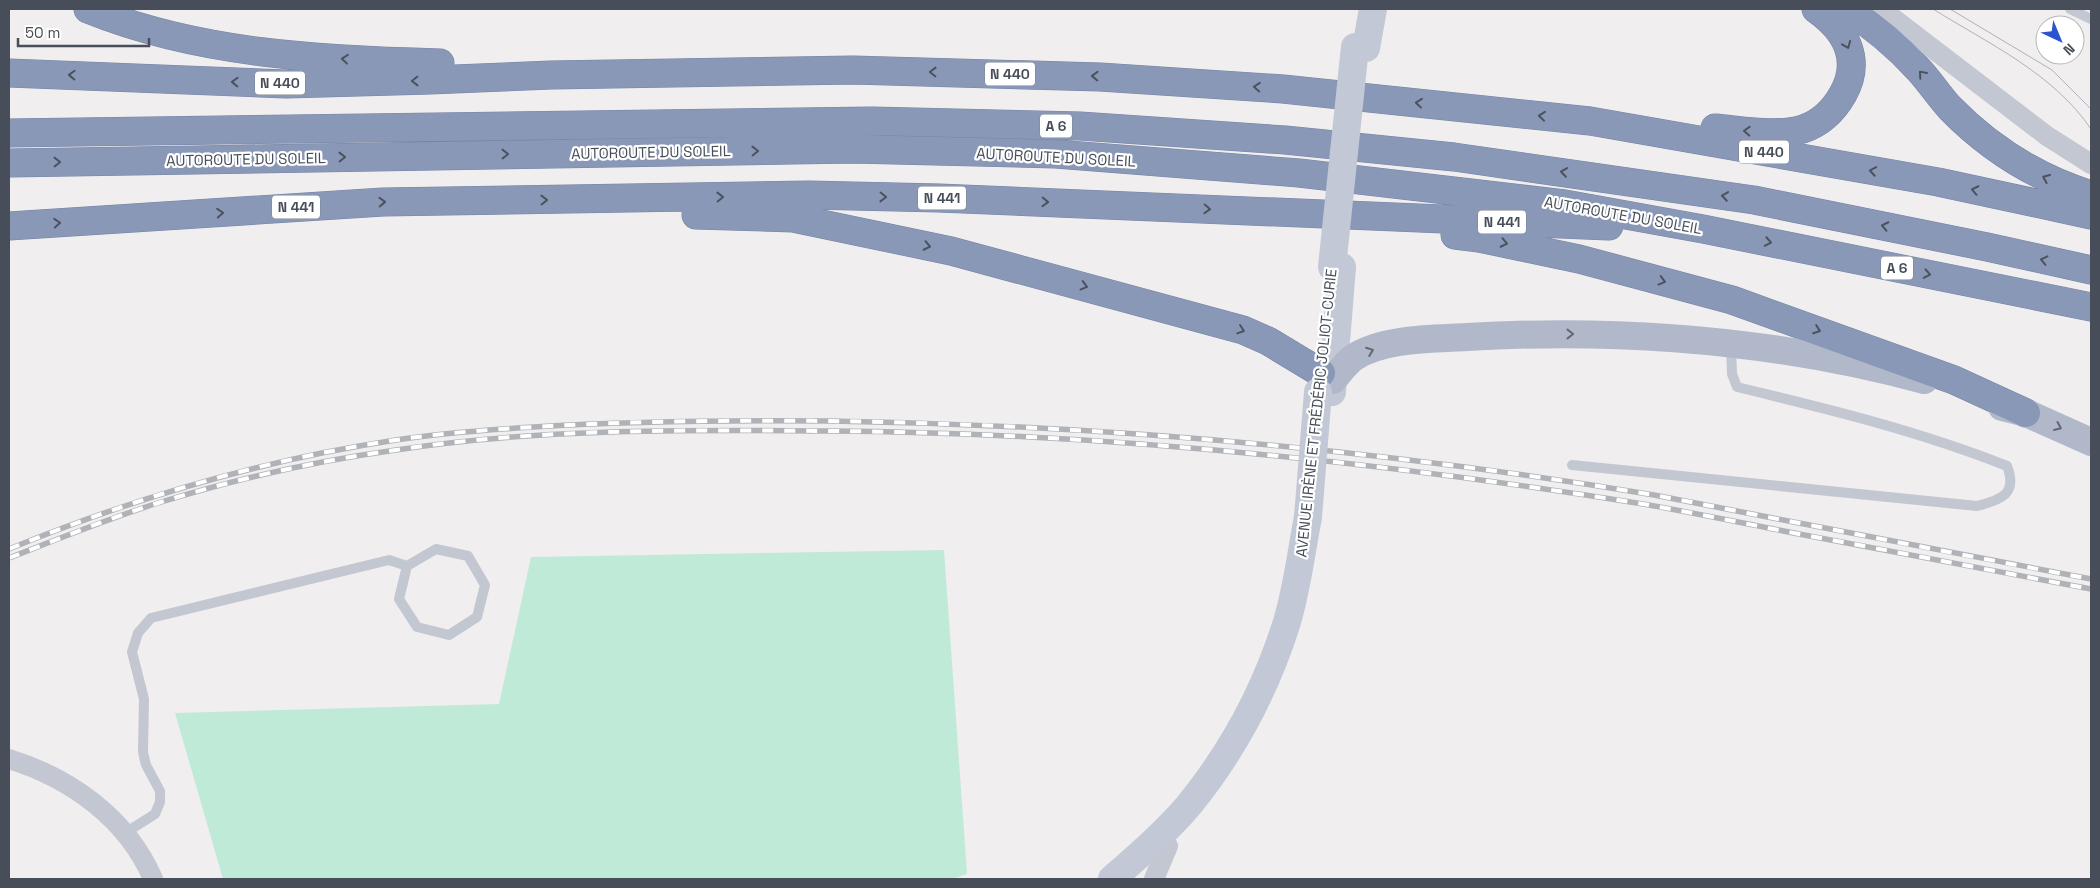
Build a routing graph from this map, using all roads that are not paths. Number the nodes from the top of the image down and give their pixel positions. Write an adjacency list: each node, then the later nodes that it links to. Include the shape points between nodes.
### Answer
1 (88, 9): 11 (highway, one-way to 1, via 480,64 365,61 240,49 184,39)
2 (1360, 9): 9 (main road, AVENUE IRÈNE ET FRÉDÉRIC JOLIOT-CURIE)
3 (1373, 9): 9 (main road, AVENUE IRÈNE ET FRÉDÉRIC JOLIOT-CURIE)
4 (1816, 9): 12 (highway, one-way to 12, via 1829,18 1842,34 1850,52 1852,72 1839,103 1816,123 1784,132 1643,120)
5 (1846, 9): 16 (highway, one-way to 5, via 2037,174 1986,140 1950,108 1918,69 1872,27)
6 (1881, 9): 15 (street, via 2047,136)
7 (2070, 9): 8 (lane)
8 (2091, 19)
9 (1360, 48): 25 (main road, AVENUE IRÈNE ET FRÉDÉRIC JOLIOT-CURIE, bridge)
10 (9, 73): 11 (highway, N 440, one-way to 10, via 286,84)
11 (551, 75): 12 (highway, N 440, one-way to 11, via 1283,89 1100,76 853,70)
12 (1590, 121): 19 (highway, N 440, one-way to 12, via 1938,182)
13 (9, 133): 22 (highway, AUTOROUTE DU SOLEIL / A 6, one-way to 13, via 1754,200 1454,157 1217,135 1080,126 872,121)
14 (9, 163): 21 (highway, AUTOROUTE DU SOLEIL / A 6, one-way to 21, via 853,149 1056,154 1299,172 1565,204)
15 (2091, 164)
16 (2091, 195)
17 (584, 200): 18 (highway, N 441, one-way to 18, via 809,195); 20 (highway, N 441, one-way to 17, via 383,202); 25 (highway, one-way to 25, via 609,212 793,218 951,251 1243,330 1268,341)
18 (1300, 213): 21 (highway, N 441); 26 (highway, one-way to 26, via 1479,238 1579,259 1723,298 1954,380)
19 (2091, 215)
20 (9, 226)
21 (1703, 229): 23 (highway, AUTOROUTE DU SOLEIL / A 6, one-way to 23)
22 (2091, 270)
23 (2091, 307)
24 (1731, 343): 25 (main road, one-way to 24, via 1353,358 1370,350 1426,340 1521,334 1605,334); 26 (main road, via 1889,371); 28 (lane, via 1732,374 1737,387 1862,418 1974,453 2007,466 2012,478 2007,493 1998,501 1977,506)
25 (1326, 385): 29 (main road, AVENUE IRÈNE ET FRÉDÉRIC JOLIOT-CURIE, bridge)
26 (2026, 413): 27 (main road, one-way to 27)
27 (2091, 442)
28 (1572, 465)
29 (1313, 517): 33 (main road, AVENUE IRÈNE ET FRÉDÉRIC JOLIOT-CURIE, via 1307,591 1288,672 1228,780); 35 (main road, AVENUE IRÈNE ET FRÉDÉRIC JOLIOT-CURIE, via 1286,625 1252,710 1188,806)
30 (407, 566): 30 (lane, via 436,549 468,556 486,585 477,617 449,635 416,627 399,599); 32 (lane, via 389,560 151,618 138,633 132,652 144,699 142,752 160,791 160,802 155,814)
31 (9, 759): 32 (street, via 34,767 74,788)
32 (125, 833): 34 (street)
33 (1168, 846): 36 (main road, AVENUE IRÈNE ET FRÉDÉRIC JOLIOT-CURIE); 37 (street)
34 (153, 879)
35 (1112, 879)
36 (1132, 879)
37 (1154, 879)

